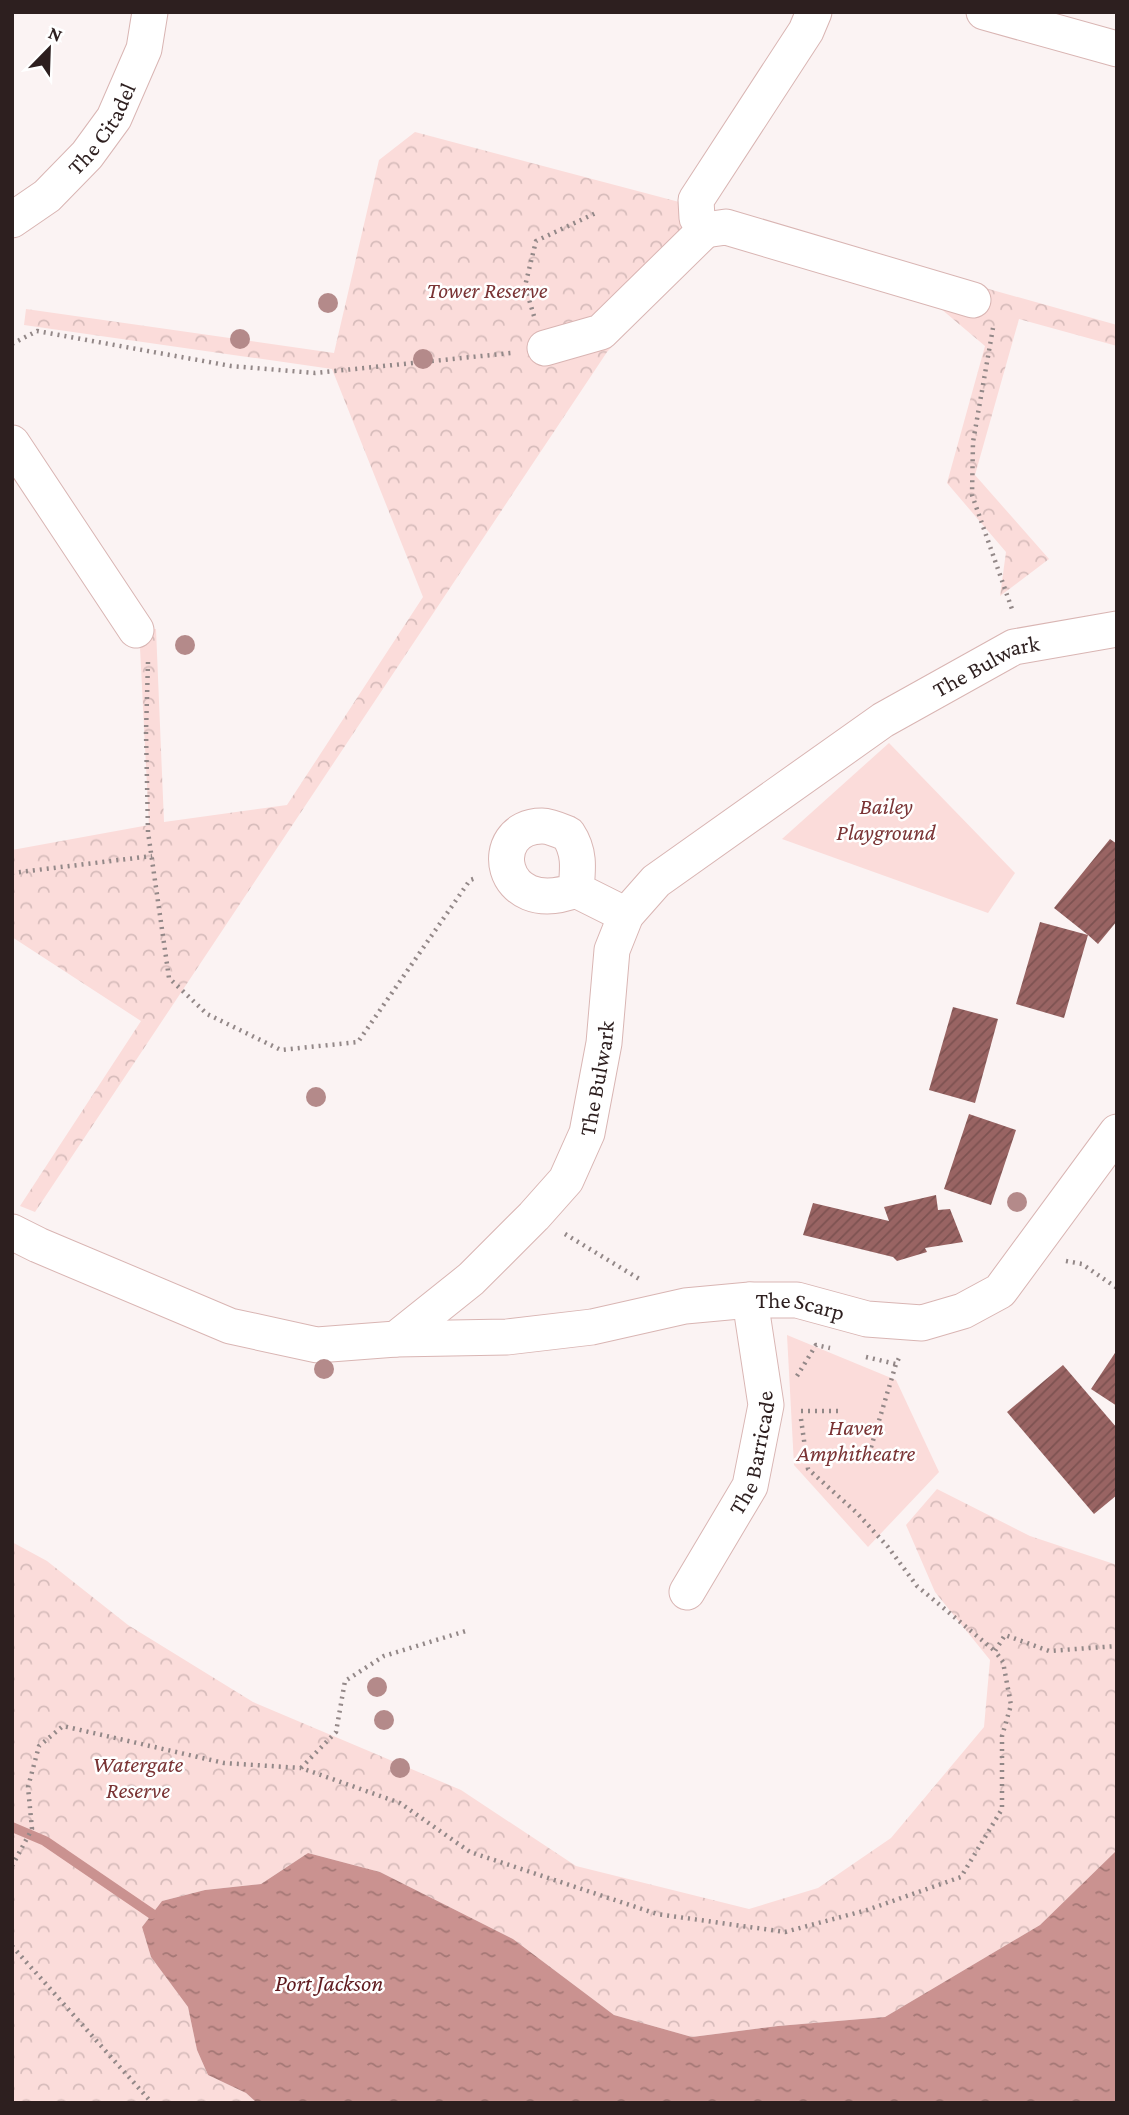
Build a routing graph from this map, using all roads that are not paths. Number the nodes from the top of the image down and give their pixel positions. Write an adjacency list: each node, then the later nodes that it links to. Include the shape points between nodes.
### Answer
1 (150, 12): 5 (street, The Citadel, via 145,49 114,118 87,155 47,196)
2 (814, 12): 6 (street, via 696,200 697,218)
3 (985, 12): 4 (street)
4 (1117, 49)
5 (12, 220)
6 (705, 230): 7 (street, via 726,228); 8 (street, via 601,332)
7 (973, 300)
8 (545, 348)
9 (12, 443): 11 (street)
10 (1117, 629): 13 (street, The Bulwark, via 1014,647 883,720 656,881)
11 (136, 630)
12 (576, 890): 12 (street, via 557,897 534,894 519,886 506,864 509,844 524,830 543,826 568,834 579,862); 13 (street)
13 (626, 915): 17 (street, The Bulwark, via 611,950 604,1043 587,1133 566,1180 471,1279)
14 (1117, 1132): 16 (street, The Scarp, via 1000,1292 963,1311 920,1323 867,1319 797,1300)
15 (12, 1232): 17 (street, via 230,1326 317,1345)
16 (750, 1300): 17 (street, The Scarp, via 685,1306 592,1328 507,1337); 18 (street, The Barricade, via 766,1405 750,1486)
17 (396, 1339)
18 (687, 1592)

